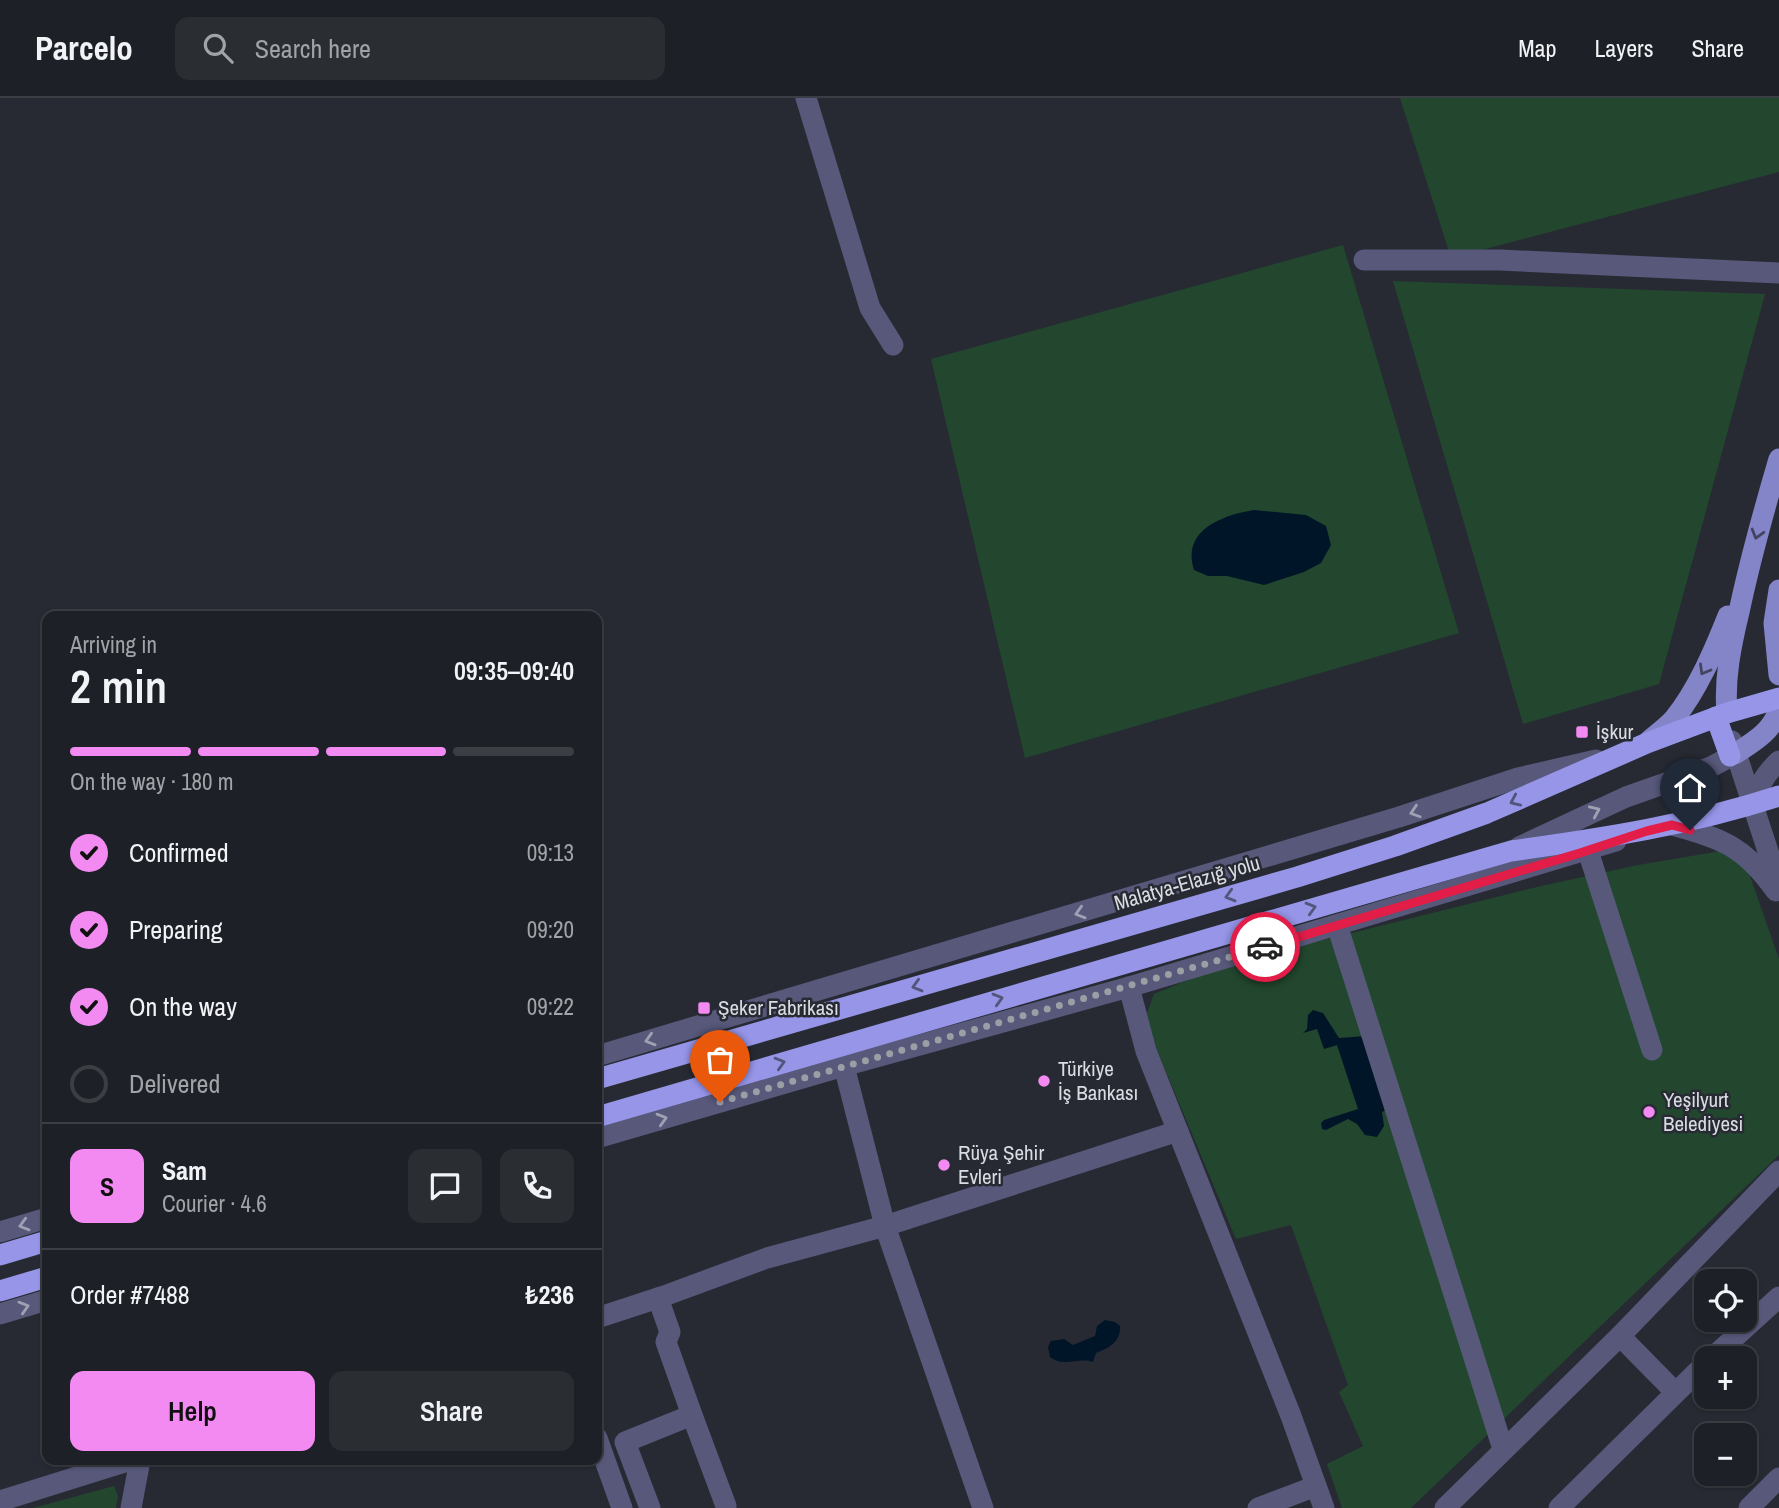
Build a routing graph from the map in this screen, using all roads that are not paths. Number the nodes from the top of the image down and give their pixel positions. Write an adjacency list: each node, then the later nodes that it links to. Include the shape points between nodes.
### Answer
1 (806, 98): 4 (street, via 870,308)
2 (1364, 260): 3 (street, via 1500,260)
3 (1779, 273)
4 (893, 345)
5 (1779, 460): 6 (main road, one-way to 6)
6 (1749, 562): 11 (main road); 12 (main road, one-way to 12, via 1709,660 1673,720)
7 (1779, 590): 8 (main road, via 1774,622)
8 (1779, 675)
9 (1779, 698): 11 (highway, Malatya-Elazığ yolu)
10 (1779, 710): 14 (main road, via 1766,733)
11 (1721, 715): 12 (highway, Malatya-Elazığ yolu); 14 (street)
12 (1647, 743): 13 (highway, Malatya-Elazığ yolu)
13 (1622, 754): 27 (street, one-way to 27, via 1518,778); 29 (highway, Malatya-Elazığ yolu, one-way to 29, via 1487,813 1395,846)
14 (1733, 755): 17 (street); 20 (street, one-way to 14, via 1626,797)
15 (1779, 761): 17 (street, via 1759,785)
16 (1779, 796): 17 (highway)
17 (1752, 805): 18 (highway); 22 (street)
18 (1672, 825): 19 (highway); 23 (street, via 1732,845)
19 (1647, 831): 20 (highway); 21 (street)
20 (1511, 851): 30 (highway, one-way to 20)
21 (1588, 851): 24 (street); 26 (street)
22 (1779, 885)
23 (1779, 895)
24 (1337, 925): 25 (street); 51 (street)
25 (1129, 987): 28 (street); 31 (street, via 1146,1051)
26 (1653, 1050)
27 (602, 1055)
28 (844, 1066): 32 (street, one-way to 28); 35 (street)
29 (602, 1078)
30 (602, 1115)
31 (1178, 1131): 35 (street); 56 (street)
32 (602, 1137)
33 (1779, 1171): 46 (street)
34 (42, 1219): 36 (street, one-way to 36)
35 (885, 1226): 42 (street, via 767,1258); 62 (street)
36 (0, 1232)
37 (42, 1242): 38 (highway)
38 (0, 1255)
39 (42, 1278): 40 (highway)
40 (0, 1291)
41 (1779, 1297): 47 (street)
42 (658, 1298): 45 (street); 50 (street, via 670,1332 666,1342)
43 (42, 1301): 44 (street, one-way to 43)
44 (0, 1314)
45 (602, 1316)
46 (1620, 1336): 49 (street); 51 (street)
47 (1725, 1346)
48 (1694, 1374): 49 (street)
49 (1675, 1392): 66 (street)
50 (692, 1415): 58 (street); 61 (street, via 625,1442)
51 (1503, 1449): 65 (street)
52 (602, 1452): 60 (street)
53 (115, 1465): 57 (street)
54 (139, 1465): 59 (street)
55 (1779, 1478): 67 (street)
56 (1316, 1486): 63 (street); 64 (street)
57 (0, 1502)
58 (726, 1506)
59 (131, 1508)
60 (622, 1508)
61 (650, 1508)
62 (983, 1508)
63 (1258, 1508)
64 (1324, 1508)
65 (1446, 1508)
66 (1559, 1508)
67 (1749, 1508)

